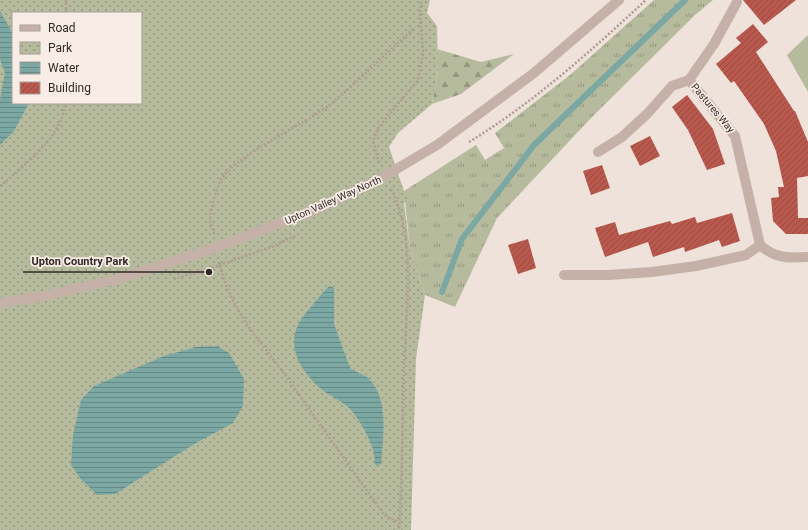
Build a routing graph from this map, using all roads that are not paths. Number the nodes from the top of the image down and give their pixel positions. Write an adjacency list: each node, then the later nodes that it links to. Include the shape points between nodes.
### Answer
1 (619, 0): 8 (street, Upton Valley Way North, bridge, via 534,73 437,145 376,181 322,207 207,251 114,280 44,296)
2 (737, 2): 3 (street, Pastures Way, via 714,44)
3 (689, 80): 4 (street, via 672,86 622,137); 5 (street, Pastures Way, via 735,136)
4 (598, 152)
5 (760, 245): 6 (street, via 770,253 786,258); 7 (street, via 746,255 696,266 645,273)
6 (808, 257)
7 (564, 275)
8 (0, 302)

